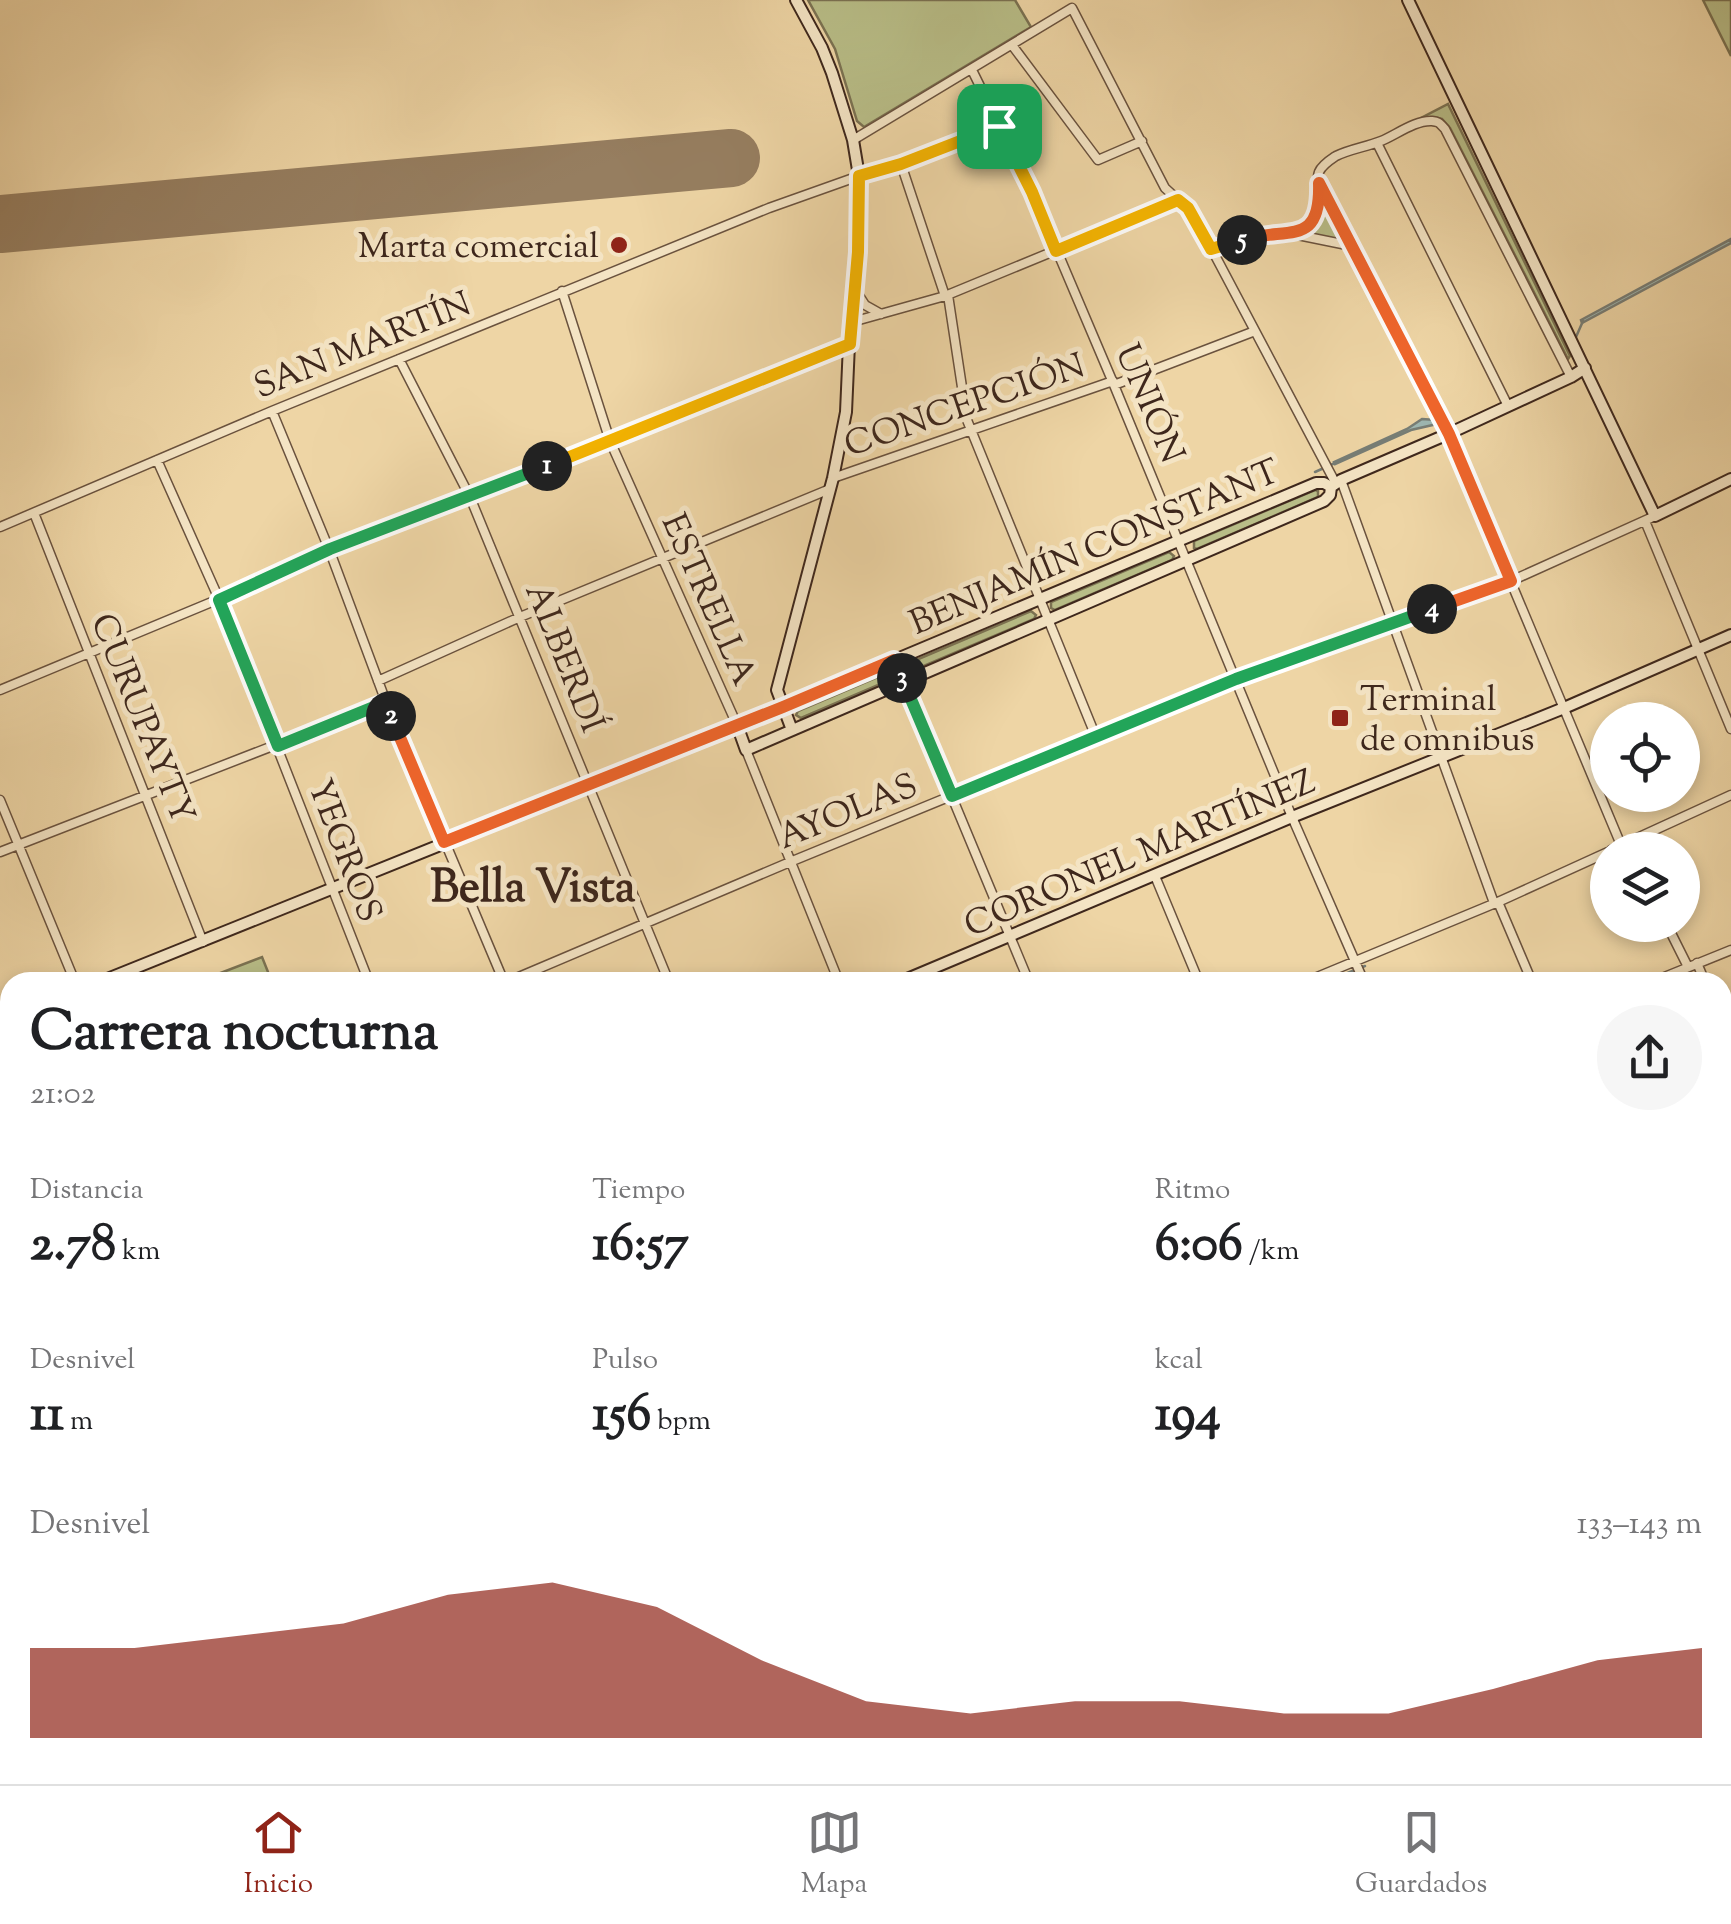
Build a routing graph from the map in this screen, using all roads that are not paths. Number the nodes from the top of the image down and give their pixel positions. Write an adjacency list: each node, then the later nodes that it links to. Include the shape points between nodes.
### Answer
1 (796, 0): 6 (street, via 827,60)
2 (1408, 0): 25 (street)
3 (1012, 45): 4 (street); 7 (street, via 1098,160); 7 (street, via 1072,8)
4 (972, 70): 5 (street, UNIÓN); 6 (street)
5 (999, 126): 9 (street, SAN MARTÍN); 16 (street, UNIÓN)
6 (853, 140): 10 (street)
7 (1142, 141): 12 (street)
8 (1376, 143): 11 (street, via 1330,160); 26 (street, via 1428,121 1445,128); 28 (street)
9 (901, 164): 10 (street, SAN MARTÍN); 19 (street)
10 (859, 176): 17 (street); 18 (street, SAN MARTÍN)
11 (1319, 183): 13 (street, via 1315,219); 14 (street)
12 (1178, 200): 15 (street); 16 (street)
13 (1284, 232): 14 (street); 15 (street)
14 (1352, 246): 31 (street)
15 (1211, 249): 22 (street)
16 (1056, 251): 19 (street); 27 (street, UNIÓN)
17 (855, 289): 20 (street, via 864,305); 21 (street)
18 (562, 291): 24 (street, SAN MARTÍN); 32 (street, ESTRELLA)
19 (946, 296): 20 (street); 30 (street)
20 (881, 314): 21 (street)
21 (852, 322): 23 (street)
22 (1255, 331): 27 (street, CONCEPCIÓN); 36 (street)
23 (850, 344): 32 (street); 35 (street, via 846,412)
24 (399, 359): 29 (street, SAN MARTÍN); 37 (street, ALBERDÍ)
25 (1585, 368): 26 (street, BENJAMÍN CONSTANT); 39 (street)
26 (1571, 377): 28 (street, BENJAMÍN CONSTANT)
27 (1113, 383): 30 (street, CONCEPCIÓN); 41 (street, UNIÓN)
28 (1508, 406): 31 (street, BENJAMÍN CONSTANT)
29 (272, 411): 33 (street, SAN MARTÍN); 42 (street)
30 (972, 432): 35 (street, CONCEPCIÓN); 47 (street)
31 (1449, 434): 36 (street, BENJAMÍN CONSTANT); 45 (street)
32 (610, 441): 37 (street); 43 (street, ESTRELLA)
33 (157, 460): 38 (street, SAN MARTÍN); 46 (street, YEGROS)
34 (1731, 479): 39 (street)
35 (831, 484): 43 (street, CONCEPCIÓN); 60 (street, via 777,690)
36 (1336, 484): 41 (street, BENJAMÍN CONSTANT, via 1316,483); 44 (street, BENJAMÍN CONSTANT, via 1324,501); 50 (street)
37 (470, 497): 42 (street); 48 (street, ALBERDÍ)
38 (34, 513): 40 (street, SAN MARTÍN); 53 (street, CURUPAYTY)
39 (1650, 518): 45 (street, AYOLAS); 52 (street)
40 (0, 527)
41 (1176, 535): 44 (street, UNIÓN); 47 (street, BENJAMÍN CONSTANT)
42 (330, 549): 46 (street); 56 (street)
43 (661, 559): 48 (street, CONCEPCIÓN); 62 (street, ESTRELLA)
44 (1186, 560): 49 (street, BENJAMÍN CONSTANT); 55 (street, UNIÓN)
45 (1511, 581): 50 (street, AYOLAS); 61 (street)
46 (219, 600): 53 (street); 66 (street, YEGROS)
47 (1038, 600): 49 (street); 54 (street, BENJAMÍN CONSTANT)
48 (520, 617): 56 (street, CONCEPCIÓN); 69 (street, ALBERDÍ)
49 (1046, 620): 57 (street, BENJAMÍN CONSTANT); 65 (street)
50 (1392, 623): 55 (street, AYOLAS); 68 (street)
51 (1731, 635): 52 (street, CORONEL MARTÍNEZ)
52 (1697, 650): 61 (street, CORONEL MARTÍNEZ); 63 (street)
53 (89, 654): 58 (street); 72 (street, CURUPAYTY)
54 (894, 660): 57 (street); 60 (street, BENJAMÍN CONSTANT)
55 (1236, 679): 65 (street, AYOLAS); 74 (street, UNIÓN)
56 (378, 680): 59 (street)
57 (904, 682): 64 (street, BENJAMÍN CONSTANT); 71 (street)
58 (0, 690)
59 (386, 702): 66 (street); 77 (street)
60 (783, 707): 62 (street, BENJAMÍN CONSTANT); 64 (street)
61 (1564, 708): 68 (street, CORONEL MARTÍNEZ); 75 (street)
62 (737, 725): 67 (street, ESTRELLA); 69 (street, BENJAMÍN CONSTANT)
63 (1731, 729)
64 (792, 730): 67 (street, BENJAMÍN CONSTANT)
65 (1096, 737): 71 (street, AYOLAS)
66 (278, 746): 72 (street); 83 (street, YEGROS)
67 (746, 750): 81 (street, ESTRELLA)
68 (1441, 758): 74 (street, CORONEL MARTÍNEZ); 84 (street)
69 (588, 784): 77 (street, BENJAMÍN CONSTANT); 85 (street, ALBERDÍ)
70 (1731, 795): 76 (street)
71 (952, 796): 81 (street, AYOLAS); 86 (street)
72 (145, 797): 78 (street); 87 (street, CURUPAYTY)
73 (0, 800): 78 (street)
74 (1292, 817): 82 (street, CORONEL MARTÍNEZ); 91 (street, UNIÓN)
75 (1620, 832)
76 (1655, 832)
77 (444, 842): 83 (street, BENJAMÍN CONSTANT); 95 (street)
78 (18, 844): 79 (street); 92 (street)
79 (0, 852)
80 (1590, 860): 84 (street)
81 (790, 862): 85 (street, AYOLAS); 98 (street, ESTRELLA)
82 (1155, 876): 86 (street, CORONEL MARTÍNEZ); 101 (street)
83 (330, 889): 87 (street, BENJAMÍN CONSTANT); 94 (street, YEGROS)
84 (1498, 906): 91 (street); 104 (street)
85 (645, 924): 96 (street, AYOLAS); 97 (street, ALBERDÍ)
86 (1008, 936): 99 (street, CORONEL MARTÍNEZ); 100 (street)
87 (204, 942): 93 (street, BENJAMÍN CONSTANT)
88 (1678, 942): 90 (street)
89 (1731, 950): 90 (street)
90 (1692, 965): 105 (street); 106 (street)
91 (1357, 967): 102 (street); 103 (street, UNIÓN)
92 (72, 972)
93 (126, 972)
94 (365, 972)
95 (502, 972)
96 (530, 972)
97 (665, 972)
98 (834, 972)
99 (923, 972)
100 (1024, 972)
101 (1195, 972)
102 (1340, 972)
103 (1359, 972)
104 (1528, 972)
105 (1676, 972)
106 (1697, 972)

